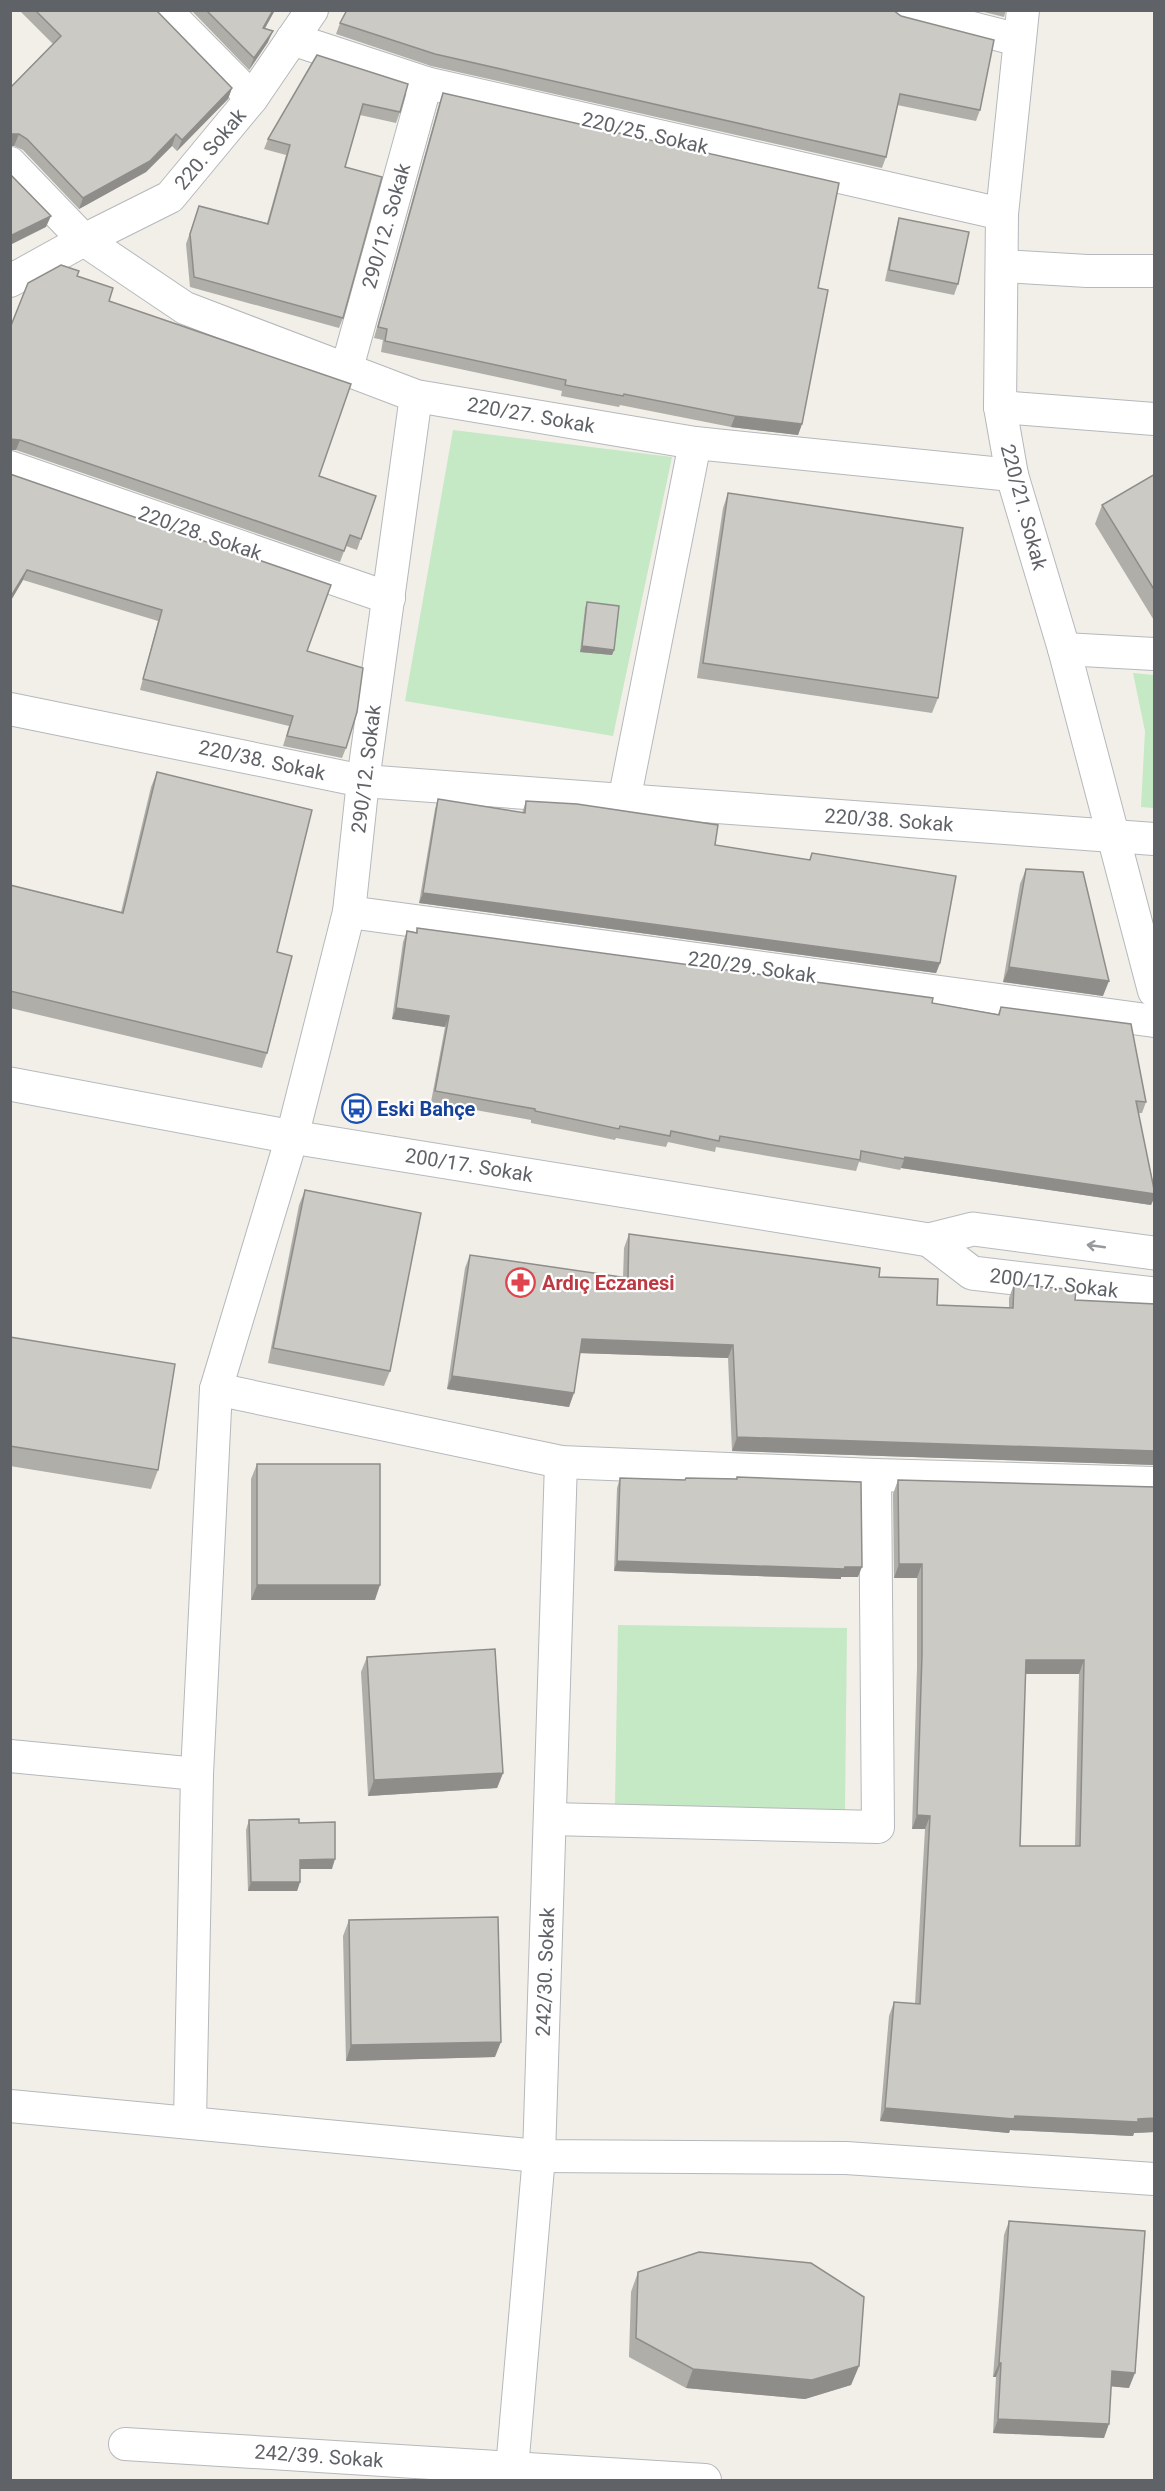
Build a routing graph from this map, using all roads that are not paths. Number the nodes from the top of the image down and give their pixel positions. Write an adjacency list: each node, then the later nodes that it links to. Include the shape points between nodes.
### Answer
1 (165, 10): 7 (street)
2 (312, 10): 5 (street, 220. Sokak)
3 (902, 10): 4 (street)
4 (1021, 26): 9 (street, 220/21. Sokak)
5 (292, 39): 6 (street, 220/25. Sokak); 7 (street, 220. Sokak)
6 (426, 83): 9 (street, 220/25. Sokak); 14 (street, 290/12. Sokak)
7 (252, 98): 10 (street, 220. Sokak, via 170,197)
8 (10, 163): 10 (street, 220/27. Sokak)
9 (1002, 214): 11 (street, 220/21. Sokak)
10 (84, 240): 13 (street, 220. Sokak); 14 (street, 220/27. Sokak, via 185,308)
11 (1002, 266): 12 (street); 16 (street, 220/21. Sokak)
12 (1155, 271)
13 (10, 281)
14 (347, 368): 15 (street, 220/27. Sokak)
15 (416, 396): 18 (street, 220/27. Sokak); 21 (street, 290/12. Sokak)
16 (1000, 407): 17 (street); 20 (street, 220/21. Sokak)
17 (1155, 419)
18 (695, 443): 20 (street, 220/27. Sokak); 26 (street)
19 (10, 467): 21 (street, 220/28. Sokak)
20 (1012, 475): 22 (street, 220/21. Sokak)
21 (389, 598): 25 (street, 290/12. Sokak)
22 (1064, 649): 23 (street); 27 (street, 220/21. Sokak)
23 (1155, 654)
24 (10, 708): 25 (street, 220/38. Sokak)
25 (363, 781): 26 (street, 220/38. Sokak); 29 (street, 290/12. Sokak)
26 (624, 801): 27 (street, 220/38. Sokak)
27 (1112, 837): 28 (street, 220/38. Sokak); 30 (street, 220/21. Sokak)
28 (1155, 838)
29 (349, 912): 31 (street, 220/29. Sokak); 33 (street, 290/12. Sokak)
30 (1155, 991)
31 (1155, 1021)
32 (10, 1084): 33 (street, 200/17. Sokak)
33 (292, 1137): 34 (street, 200/17. Sokak); 37 (street, 290/12. Sokak)
34 (929, 1240): 35 (street, 200/17. Sokak, one-way to 34, via 974,1229); 36 (street, 200/17. Sokak, via 972,1273)
35 (1155, 1253)
36 (1155, 1294)
37 (216, 1389): 38 (street); 42 (street, 290/12. Sokak)
38 (561, 1462): 39 (street); 43 (street, 242/30. Sokak)
39 (875, 1475): 40 (street); 43 (street, via 878,1827)
40 (1155, 1483)
41 (10, 1756): 42 (street)
42 (197, 1774): 45 (street, 290/12. Sokak)
43 (550, 1819): 46 (street, 242/30. Sokak)
44 (10, 2106): 45 (street)
45 (190, 2121): 46 (street)
46 (539, 2156): 47 (street, via 846,2158); 49 (street, 242/30. Sokak)
47 (1155, 2178)
48 (125, 2444): 49 (street, 242/39. Sokak)
49 (512, 2474): 50 (street, 242/39. Sokak)
50 (705, 2481)

